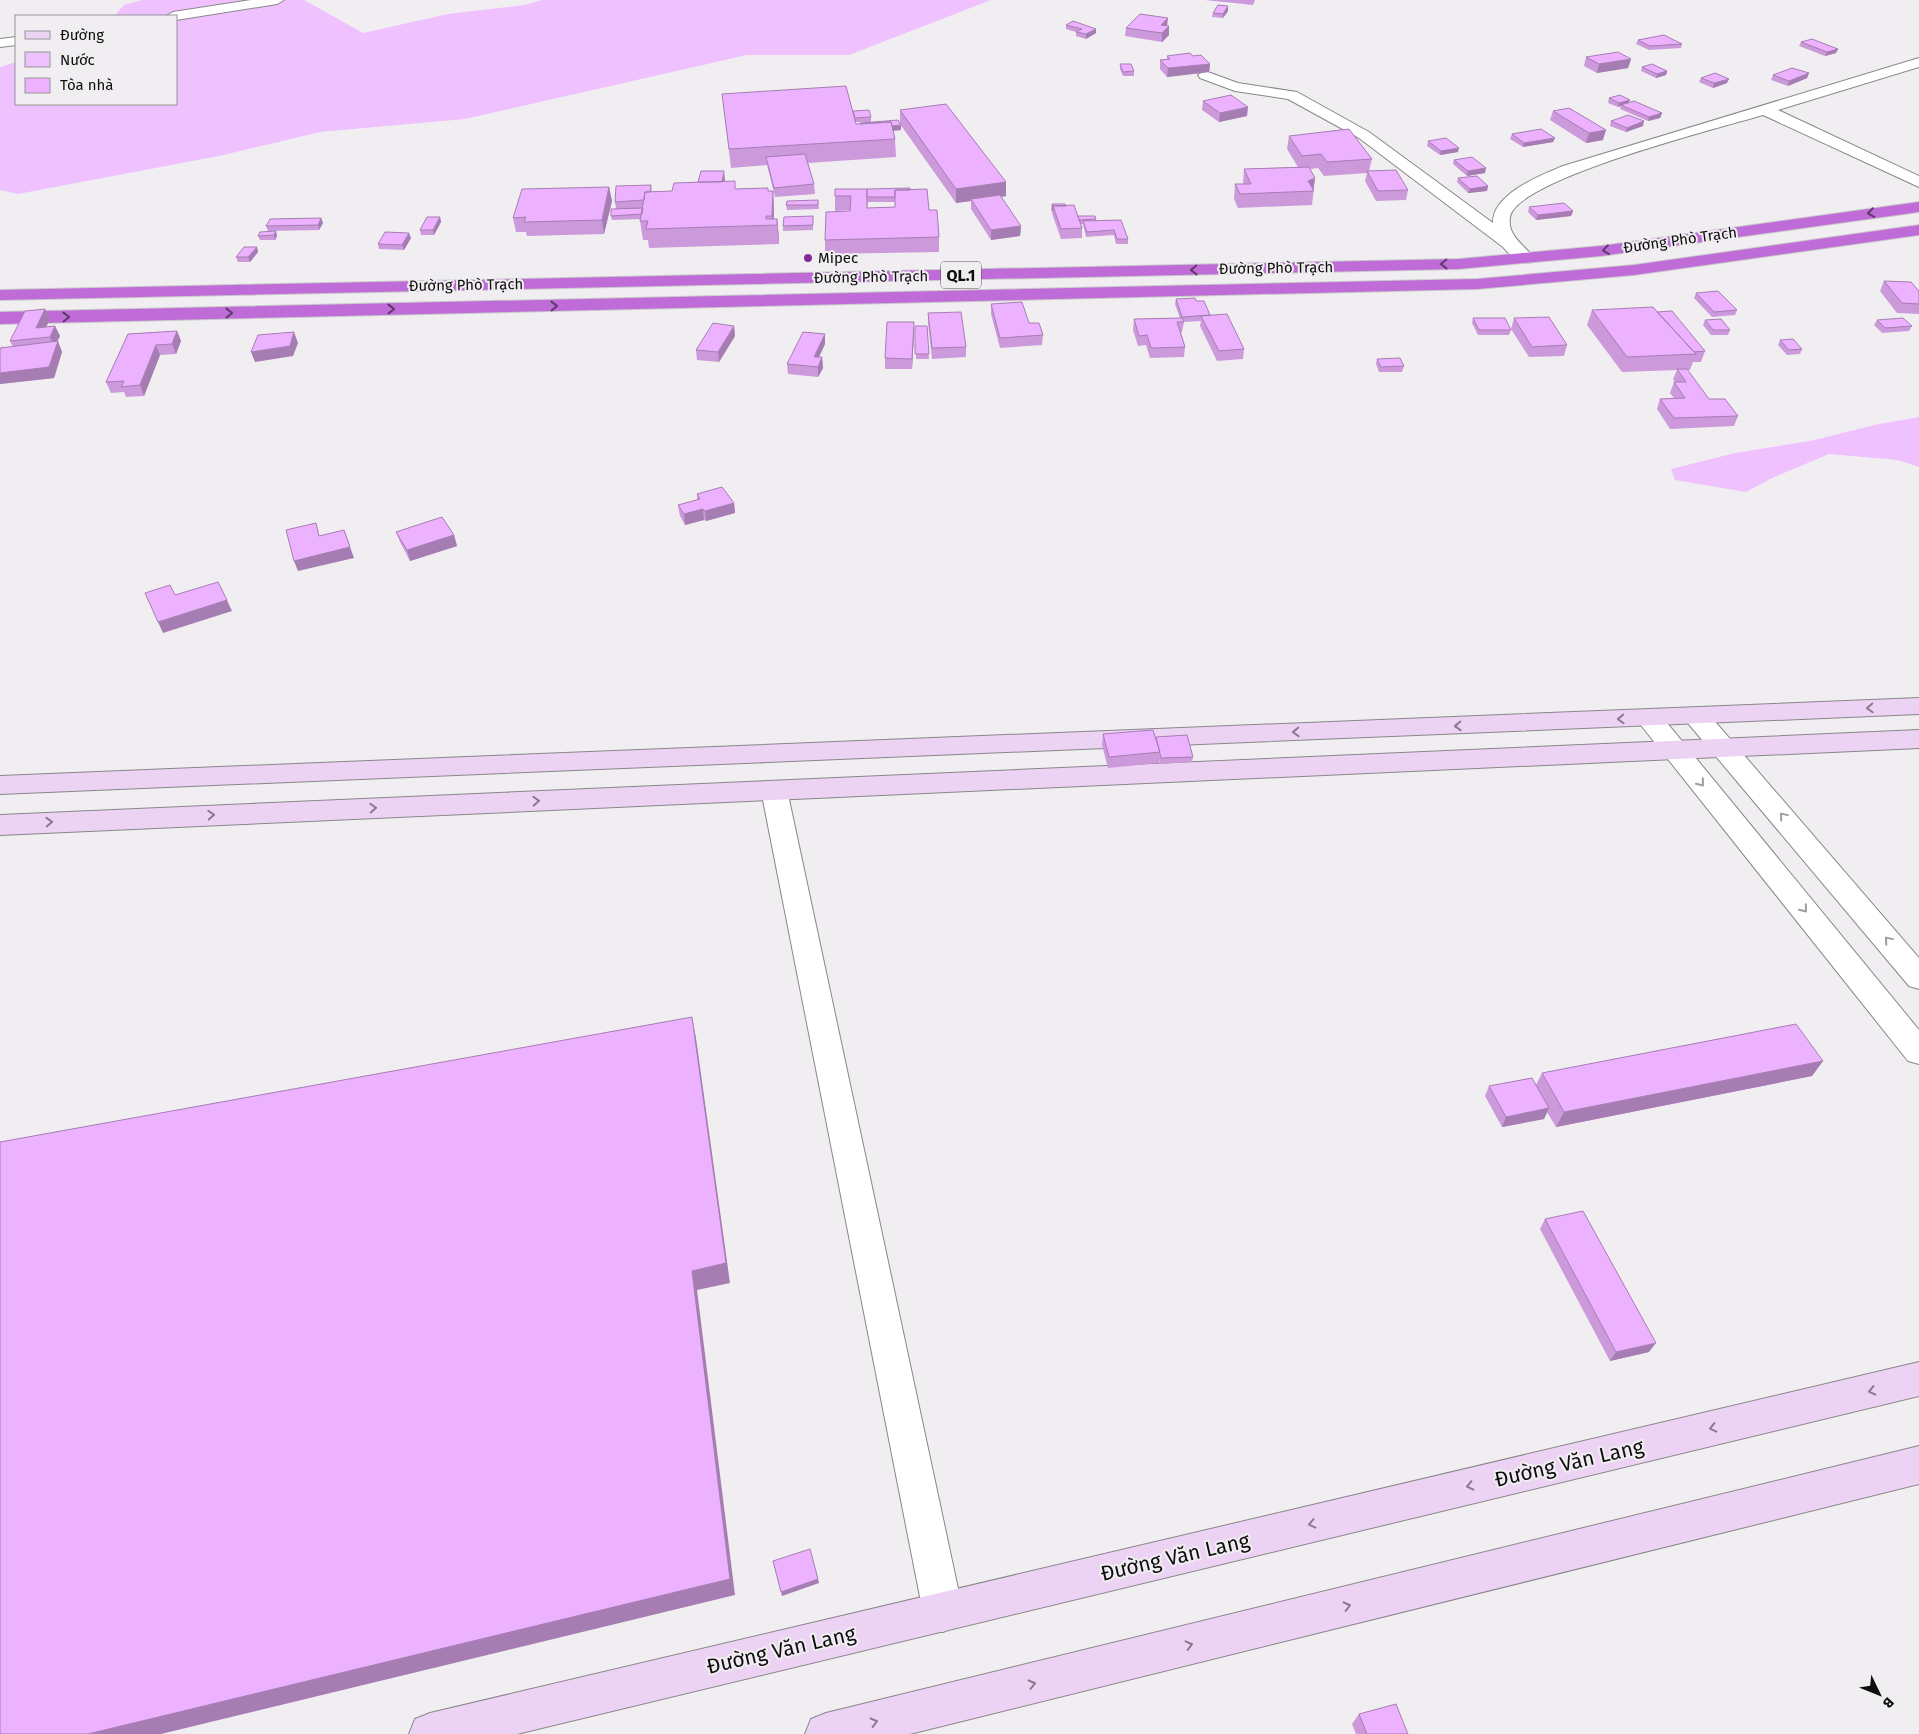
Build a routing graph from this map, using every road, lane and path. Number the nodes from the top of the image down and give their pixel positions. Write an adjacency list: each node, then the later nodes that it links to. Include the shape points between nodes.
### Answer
1 (277, 0): 2 (street)
2 (178, 15)
3 (15, 41): 4 (street)
4 (0, 43)
5 (1919, 62): 7 (street)
6 (1205, 75): 11 (street, via 1235,87 1292,95 1340,120)
7 (1763, 109): 8 (street); 11 (street, via 1551,177 1506,208 1502,223)
8 (1919, 182)
9 (1919, 207): 12 (highway, Đường Phò Trạch / QL.1, one-way to 12, via 1600,251)
10 (1919, 230): 14 (highway, Đường Phò Trạch / QL.1, one-way to 10, via 1477,284 1634,270)
11 (1508, 243): 12 (street)
12 (1525, 258): 13 (highway, Đường Phò Trạch / QL.1, one-way to 13, via 1459,264)
13 (0, 295)
14 (0, 318)
15 (1919, 706): 16 (street, one-way to 16)
16 (1696, 716): 17 (street); 19 (street)
17 (1648, 718): 20 (street); 21 (street, one-way to 21)
18 (1919, 739): 19 (street)
19 (1724, 748): 20 (street); 24 (street, one-way to 19)
20 (1675, 750): 22 (street); 25 (street, one-way to 25)
21 (0, 785)
22 (774, 790): 23 (street, one-way to 22); 28 (street)
23 (0, 825)
24 (1919, 978)
25 (1919, 1052)
26 (1919, 1380): 28 (street, Đường Văn Lang, one-way to 28)
27 (1919, 1465): 30 (street, one-way to 27)
28 (943, 1612): 29 (street, Đường Văn Lang)
29 (430, 1734)
30 (826, 1734)

